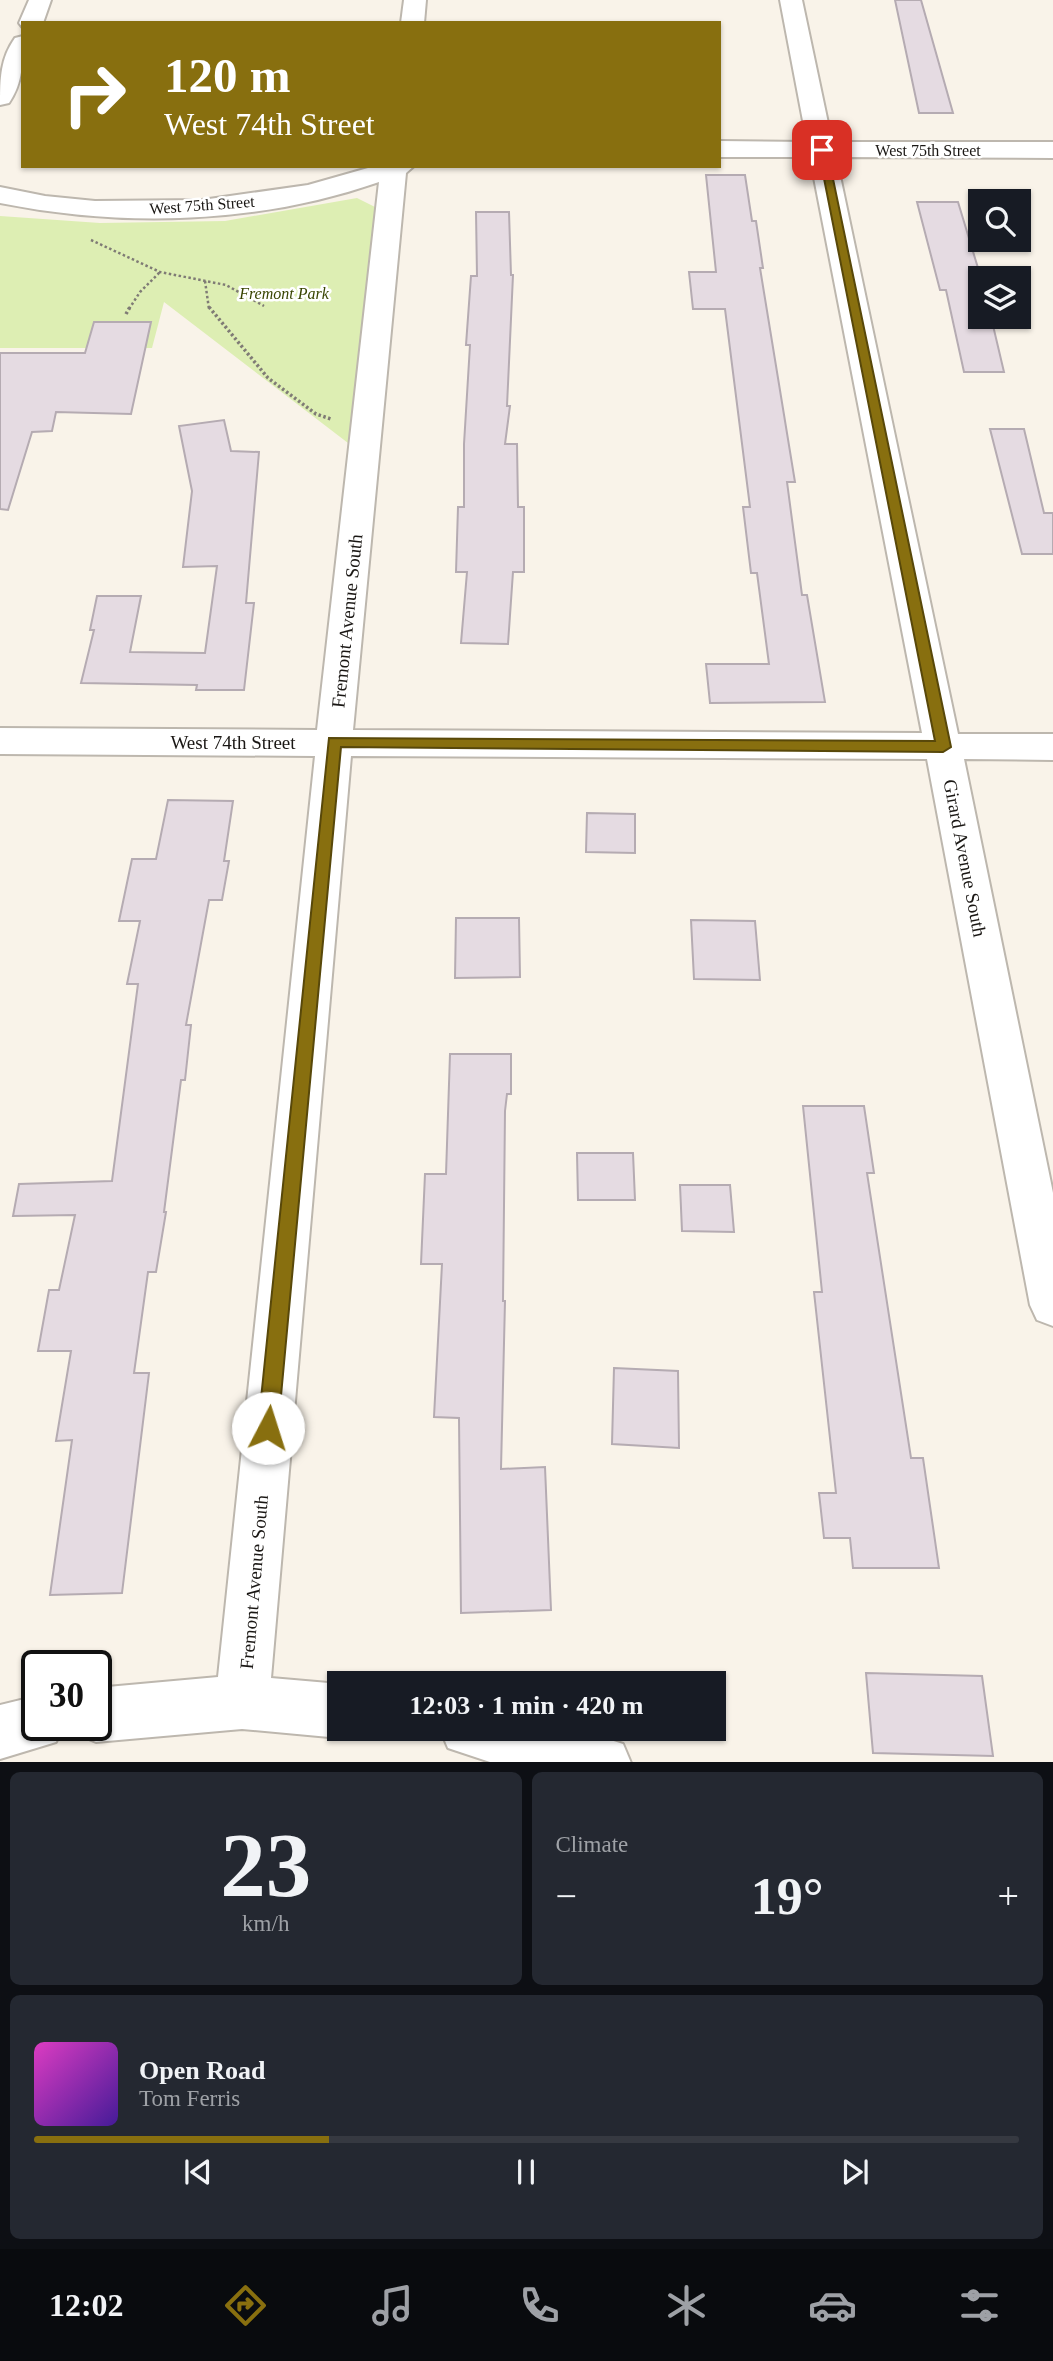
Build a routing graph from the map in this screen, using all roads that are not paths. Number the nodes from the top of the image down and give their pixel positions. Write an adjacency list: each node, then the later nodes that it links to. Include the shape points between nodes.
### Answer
1 (40, 0): 4 (street)
2 (415, 0): 5 (street)
3 (791, 0): 9 (street, Girard Avenue South)
4 (32, 21)
5 (412, 21)
6 (21, 48): 7 (street)
7 (0, 98)
8 (721, 149): 9 (street, West 75th Street)
9 (822, 150): 10 (street, West 75th Street); 16 (street, Girard Avenue South)
10 (1053, 150)
11 (394, 168): 13 (street, West 75th Street, via 307,193 171,209 53,206)
12 (396, 168): 15 (street, Fremont Avenue South)
13 (0, 195)
14 (0, 741): 15 (street, West 74th Street)
15 (334, 742): 16 (street, West 74th Street); 19 (street, Fremont Avenue South)
16 (943, 747): 17 (street, West 74th Street); 18 (street, Girard Avenue South)
17 (1053, 747)
18 (1053, 1305)
19 (242, 1702): 20 (street); 21 (street)
20 (327, 1710)
21 (112, 1714)
22 (21, 1727): 23 (street)
23 (0, 1732)
24 (517, 1741): 25 (street)
25 (604, 1762)

